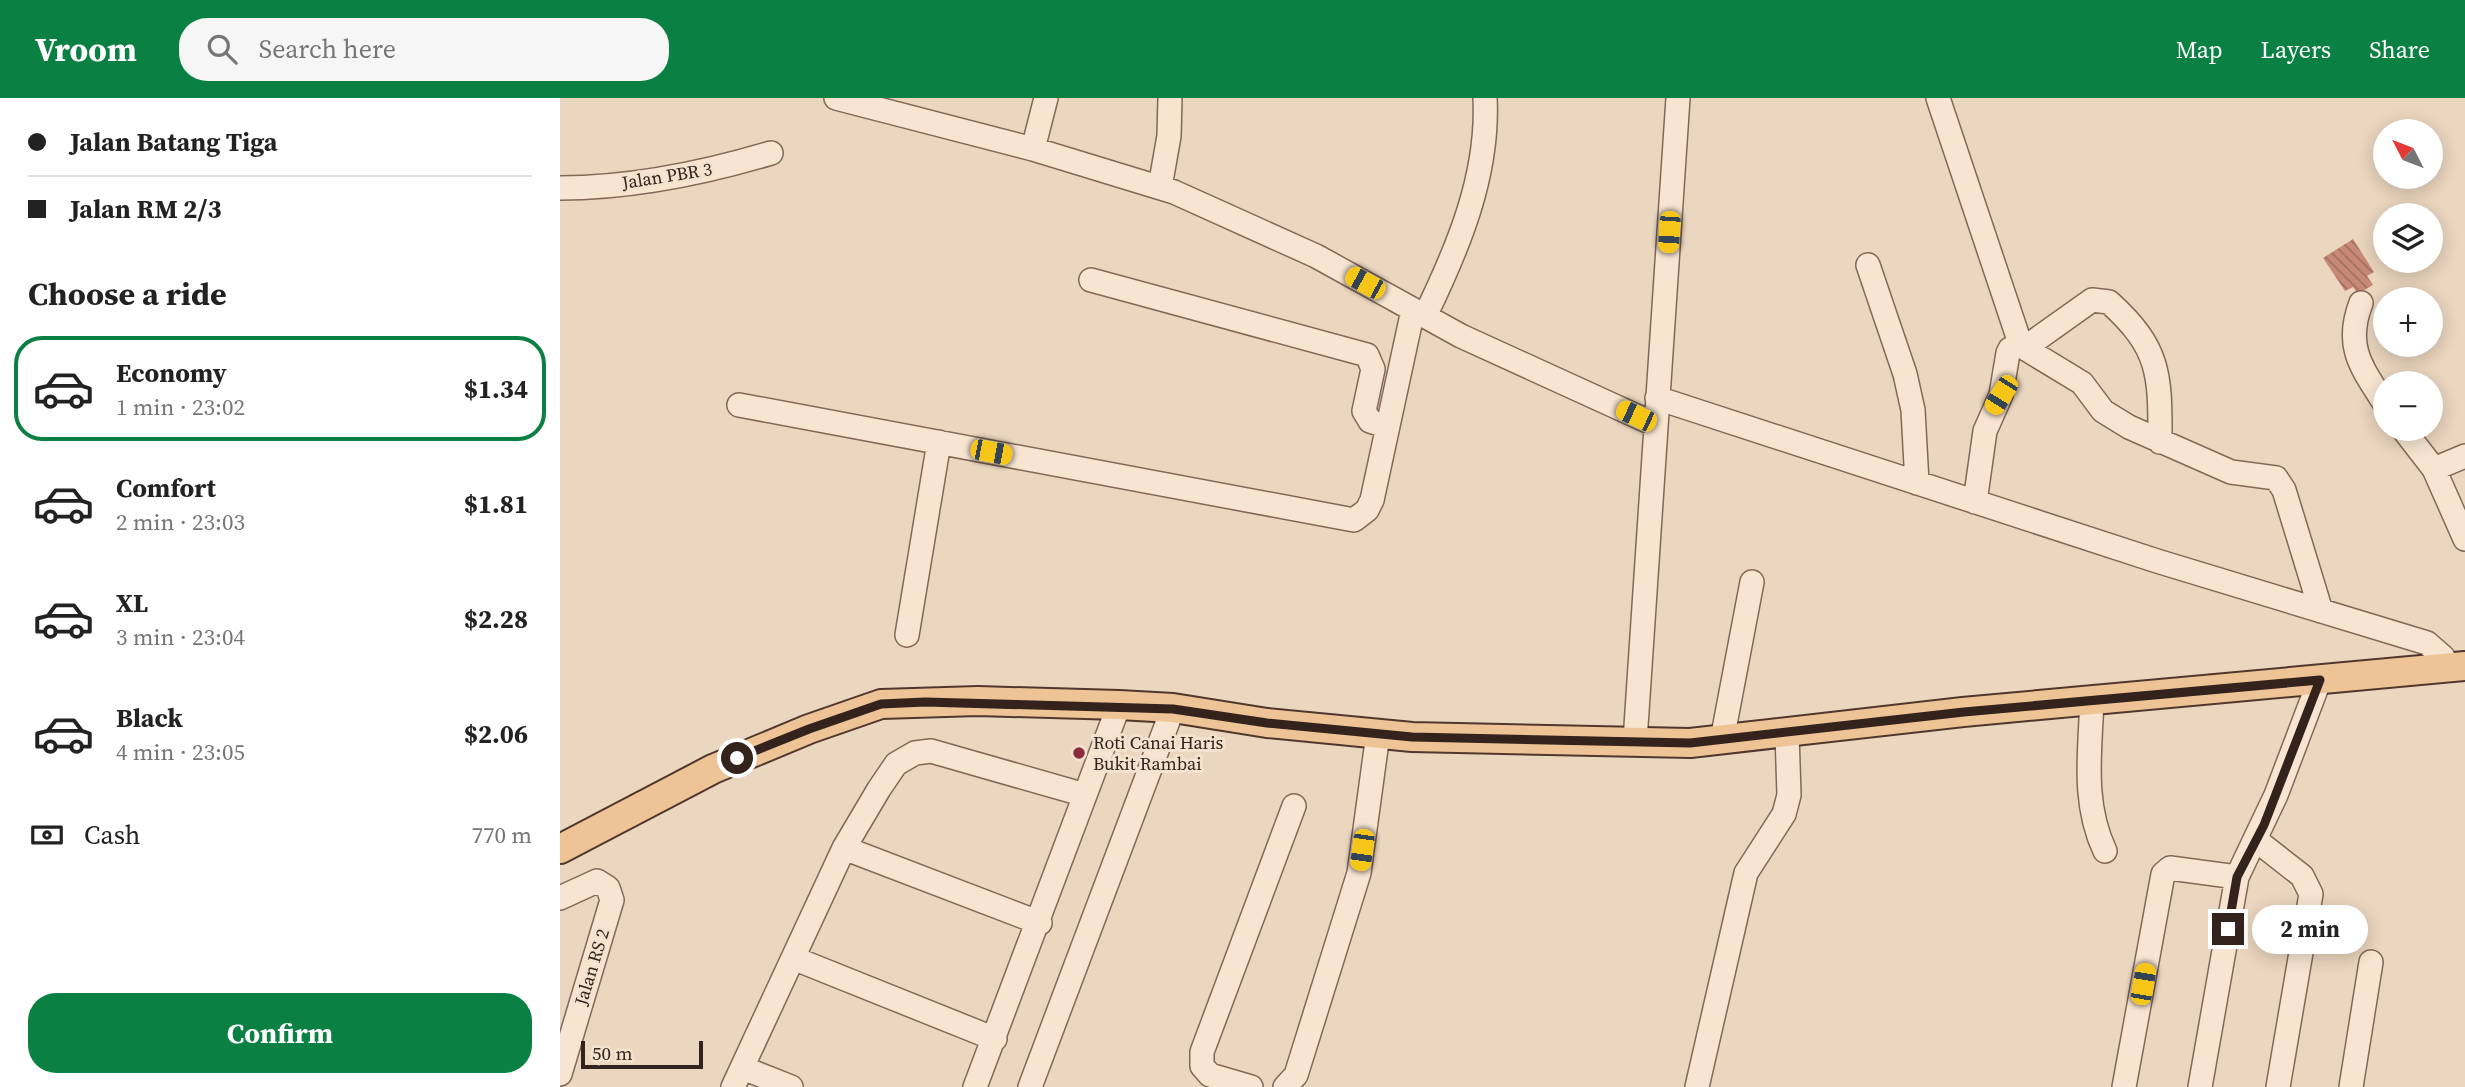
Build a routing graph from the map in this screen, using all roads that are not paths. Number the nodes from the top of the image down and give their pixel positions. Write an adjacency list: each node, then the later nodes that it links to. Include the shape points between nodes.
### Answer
1 (836, 98): 7 (street)
2 (1046, 98): 7 (street)
3 (1170, 98): 9 (street)
4 (1485, 98): 14 (street, via 1480,178 1439,286)
5 (1678, 98): 17 (street)
6 (1938, 98): 15 (street)
7 (1033, 149): 9 (street)
8 (771, 153): 10 (street, Jalan PBR 3, via 642,182)
9 (1160, 187): 14 (street, via 1270,234)
10 (560, 188)
11 (1868, 265): 26 (street, via 1905,374 1913,410)
12 (1091, 279): 20 (street, via 1367,355 1373,369 1364,411 1370,421)
13 (2361, 303): 16 (street, via 2353,336 2358,362)
14 (1419, 313): 19 (street); 20 (street)
15 (2021, 346): 23 (street, via 2082,383 2103,411); 23 (street, via 2092,300 2109,302 2140,334 2160,379); 27 (street, via 2008,353 2001,395 1985,431)
16 (2373, 385)
17 (1657, 398): 19 (street); 26 (street)
18 (739, 405): 22 (street)
19 (1656, 425): 40 (street)
20 (1386, 426): 22 (street, via 1372,500 1354,520)
21 (2412, 441): 25 (street)
22 (939, 442): 31 (street)
23 (2160, 442): 30 (street, via 2231,472 2276,478 2284,490)
24 (2465, 456): 25 (street)
25 (2434, 469): 28 (street)
26 (1917, 483): 27 (street)
27 (1975, 502): 30 (street)
28 (2465, 540)
29 (1752, 582): 39 (street)
30 (2321, 611): 32 (street, via 2427,643)
31 (907, 635)
32 (2454, 667): 33 (main road)
33 (2320, 680): 34 (main road); 43 (street)
34 (2092, 700): 37 (main road); 46 (street, via 2089,782 2093,827)
35 (1119, 705): 36 (main road); 41 (street); 45 (main road, via 881,704 713,769)
36 (1173, 709): 38 (main road); 57 (street)
37 (1787, 733): 39 (main road); 60 (street, via 1789,795 1784,814 1746,873)
38 (1378, 734): 40 (main road); 59 (street, via 1359,873 1296,1075)
39 (1722, 740): 40 (main road)
40 (1635, 741)
41 (1085, 795): 44 (street, via 931,751 915,753 889,774); 49 (street)
42 (1294, 806): 58 (street, via 1202,1052 1202,1066 1210,1075)
43 (2256, 840): 47 (street); 63 (street, via 2302,876 2311,894)
44 (845, 848): 49 (street); 50 (street)
45 (560, 849)
46 (2105, 851)
47 (2237, 877): 61 (street, via 2170,868 2163,874); 62 (street)
48 (560, 898): 53 (street, Jalan RS 2, via 597,881 608,888 612,900)
49 (1040, 923): 52 (street)
50 (793, 958): 52 (street); 54 (street)
51 (2371, 962): 64 (street)
52 (995, 1039): 56 (street)
53 (560, 1074)
54 (738, 1077): 55 (street)
55 (791, 1087)
56 (975, 1087)
57 (1030, 1087)
58 (1251, 1087)
59 (1285, 1087)
60 (1697, 1087)
61 (2124, 1087)
62 (2200, 1087)
63 (2278, 1087)
64 (2351, 1087)

